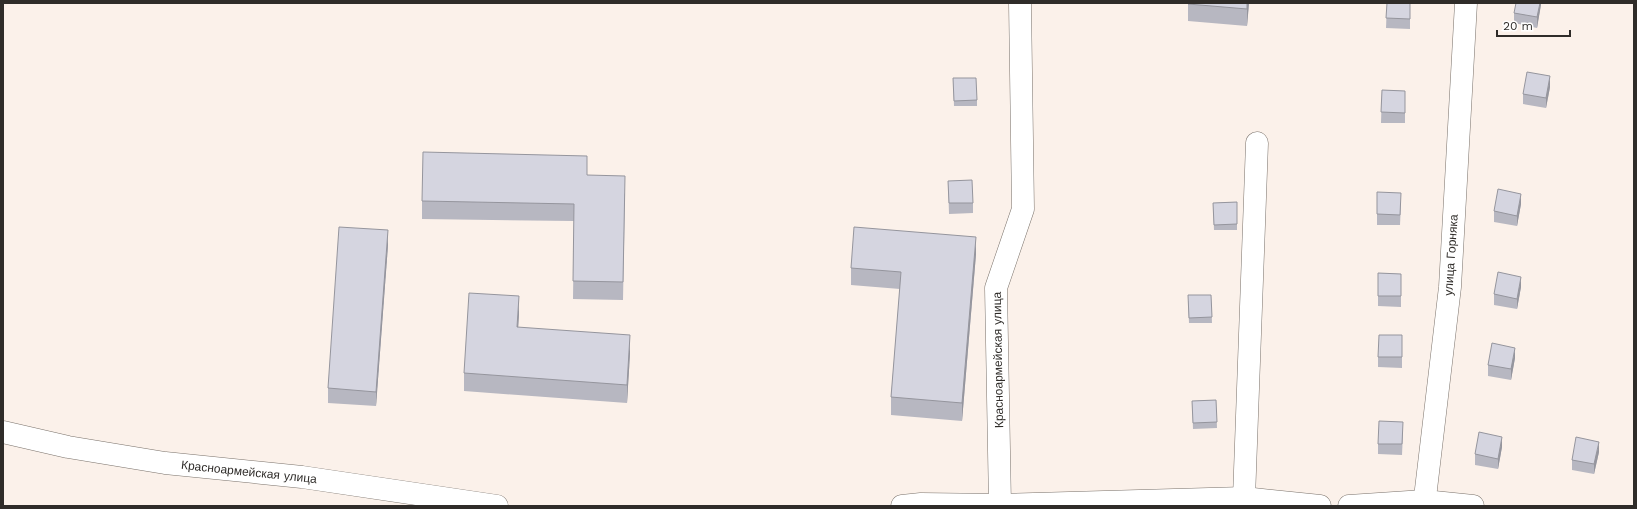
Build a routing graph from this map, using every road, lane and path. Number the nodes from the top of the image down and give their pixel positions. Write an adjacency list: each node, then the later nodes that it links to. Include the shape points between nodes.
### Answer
1 (1020, 3): 7 (street, Красноармейская улица, via 1023,209 996,288)
2 (1466, 3): 6 (street, улица Горняка, via 1450,287)
3 (1257, 143): 5 (street)
4 (3, 432): 8 (street, Красноармейская улица, via 68,447 165,463 302,477)
5 (1244, 498): 7 (street); 10 (street)
6 (1424, 504): 11 (street); 12 (street)
7 (1000, 505): 9 (street)
8 (497, 506)
9 (902, 506)
10 (1320, 506)
11 (1349, 506)
12 (1472, 506)

